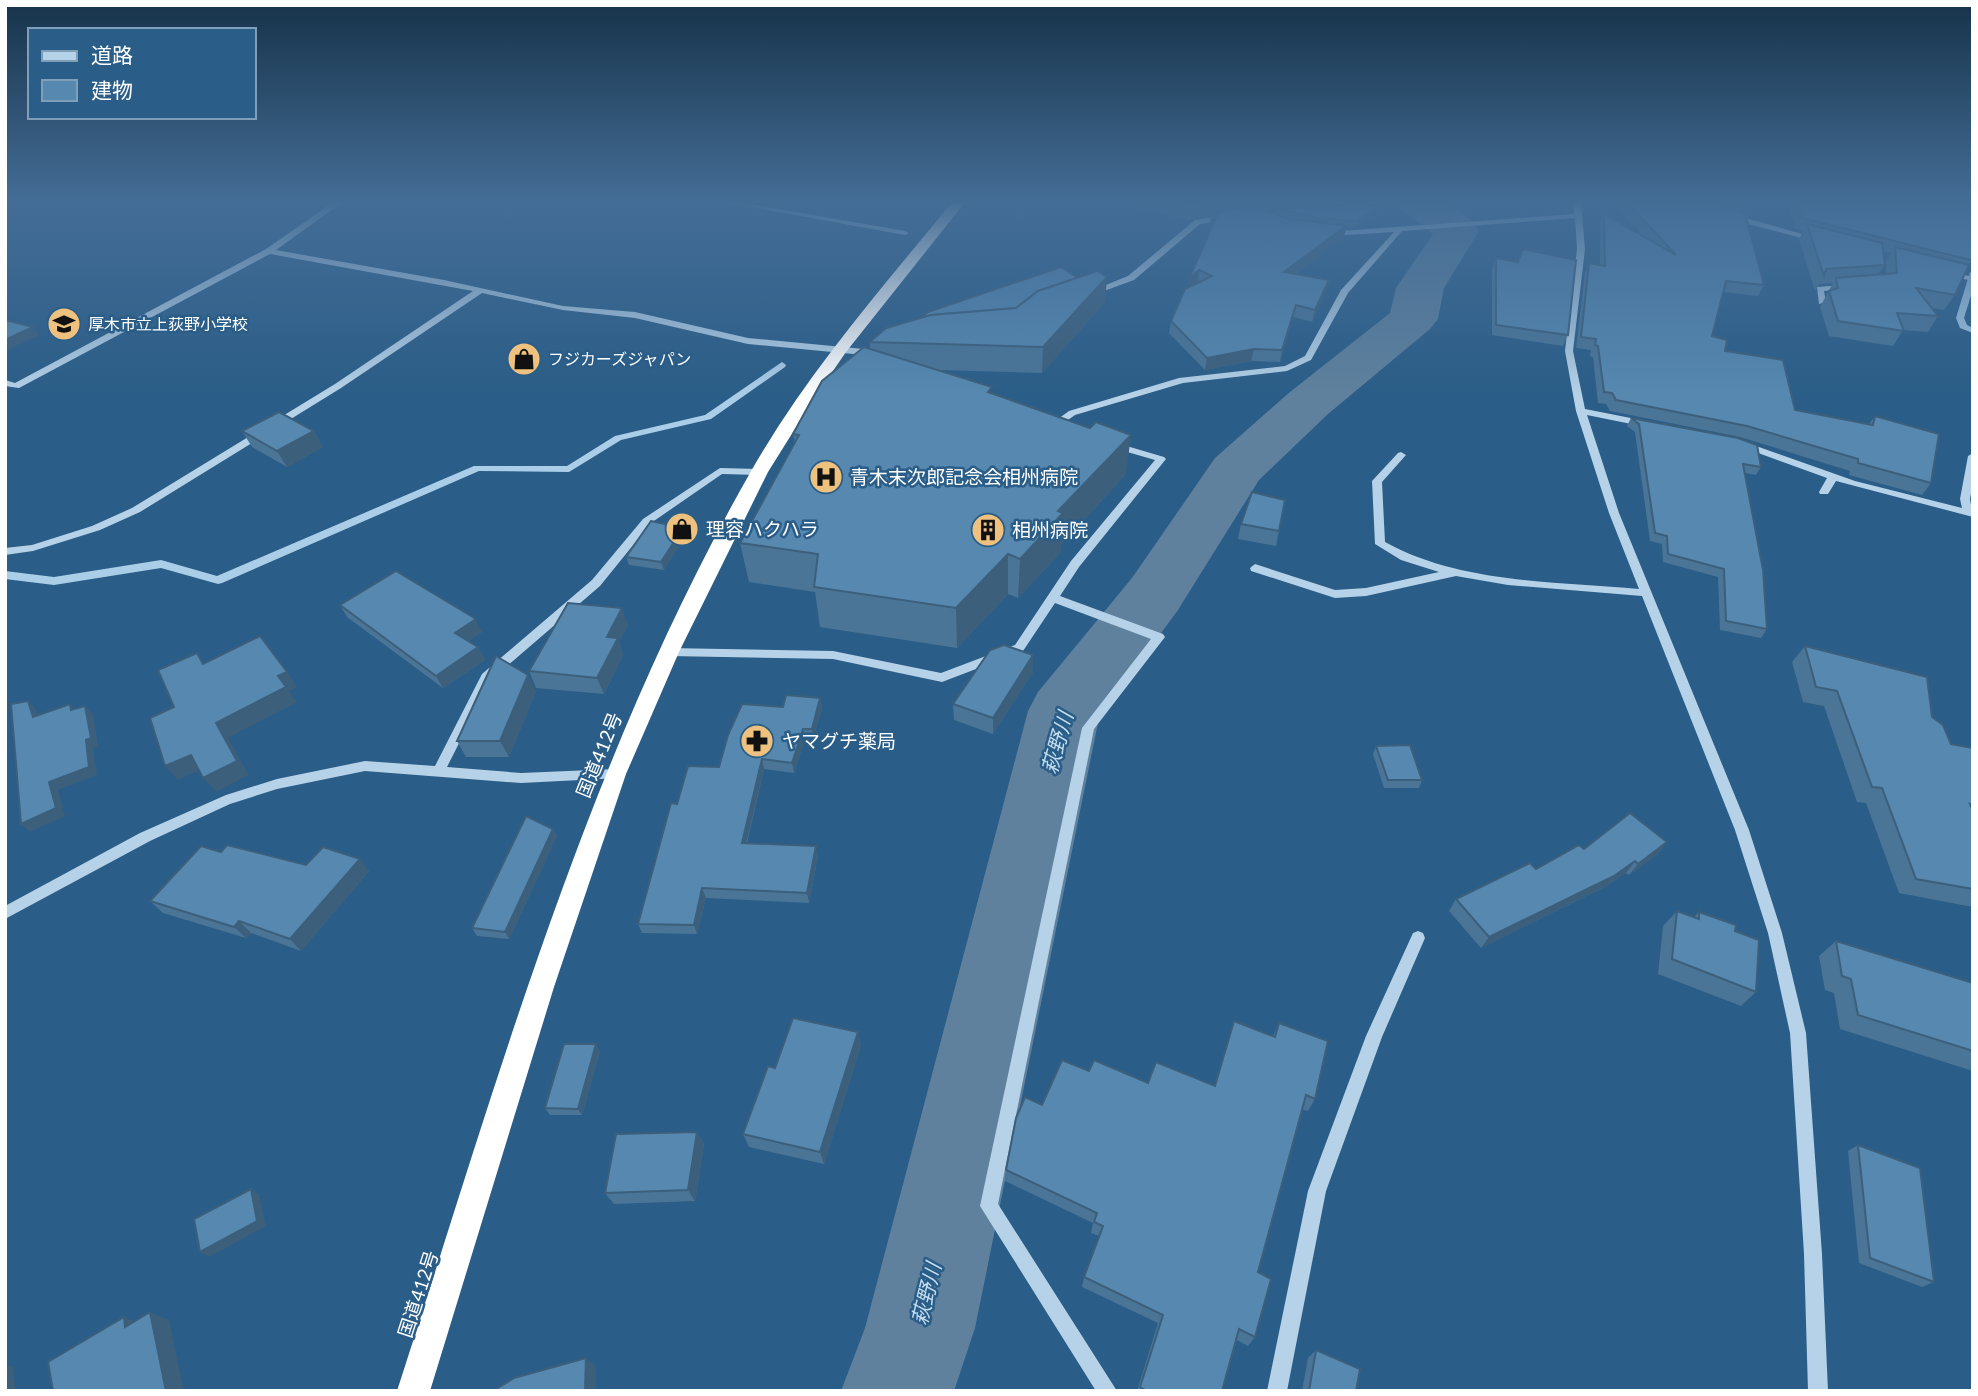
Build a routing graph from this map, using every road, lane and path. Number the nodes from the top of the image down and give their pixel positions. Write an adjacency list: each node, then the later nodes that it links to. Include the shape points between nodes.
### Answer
1 (241, 266): 16 (street, via 16,386)
2 (351, 266): 11 (street)
3 (907, 266): 14 (highway, 国道412号)
4 (1145, 266): 12 (street, via 1131,278)
5 (1367, 266): 19 (street, via 1344,292 1308,358 1287,368 1182,380 1096,405 1072,413 1052,427)
6 (1579, 266): 17 (street, via 1569,351)
7 (1943, 272): 8 (street)
8 (1956, 275): 9 (street)
9 (1973, 279)
10 (1861, 286): 13 (street, via 1816,287)
11 (480, 290): 14 (street, via 564,308 635,315 748,341); 28 (street, via 338,386 135,510 83,532)
12 (1083, 296)
13 (1822, 302)
14 (840, 349): 15 (street); 24 (highway, 国道412号)
15 (885, 350)
16 (5, 383)
17 (1581, 411): 18 (street); 31 (street, via 1614,513)
18 (1658, 426)
19 (1064, 430)
20 (1100, 441): 32 (street, via 1161,459 1075,564)
21 (1736, 442): 25 (street)
22 (1401, 455): 30 (street, via 1377,481 1380,544 1394,554)
23 (1973, 456): 27 (street, via 1965,499)
24 (758, 472): 33 (highway, 国道412号); 34 (street, via 720,471 647,521 596,583 486,677)
25 (1833, 477): 26 (street); 27 (street)
26 (1824, 492)
27 (1971, 513)
28 (5, 552)
29 (1255, 568): 30 (street, via 1335,594 1366,592)
30 (1452, 573): 31 (street)
31 (1647, 593): 41 (street, via 1742,830 1775,933 1798,1033)
32 (1056, 599): 33 (street, via 1019,648 942,678 833,655); 39 (street, via 1159,637 1088,728 989,1206)
33 (669, 652): 35 (highway, 国道412号)
34 (438, 773): 35 (street, via 521,778); 36 (street, via 365,766 226,800 145,837)
35 (615, 774): 38 (highway, 国道412号, via 541,987)
36 (5, 913)
37 (1418, 938): 40 (street, via 1374,1036 1317,1191)
38 (413, 1391)
39 (1107, 1391)
40 (1277, 1391)
41 (1818, 1391)

